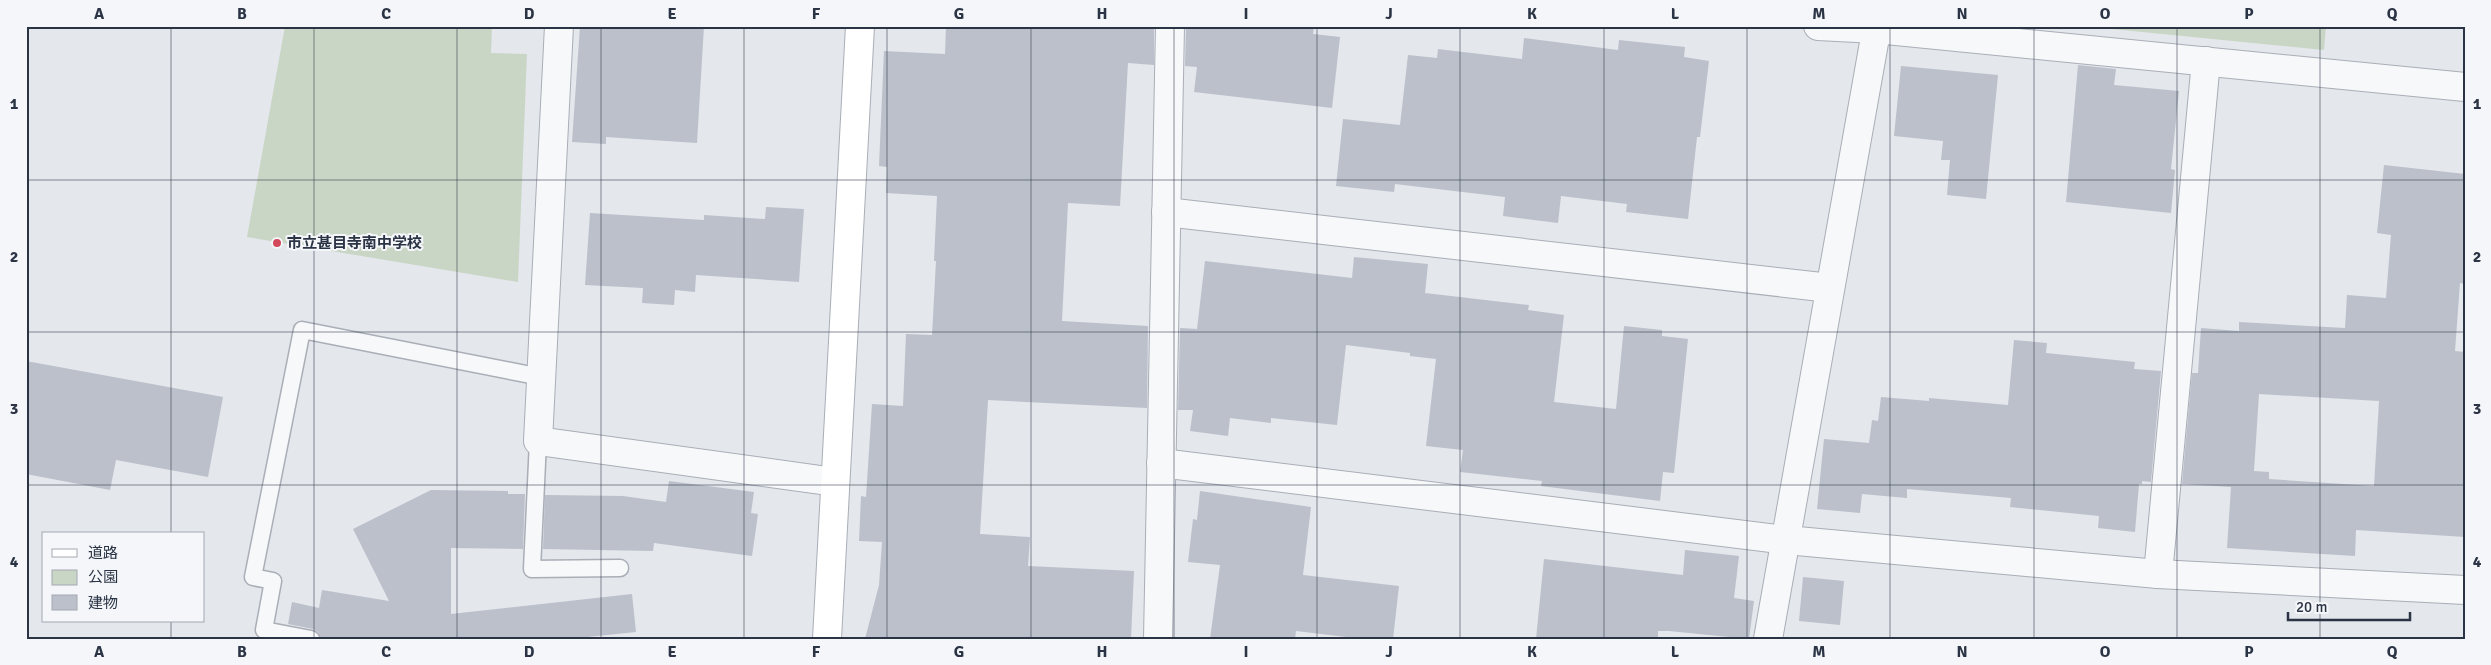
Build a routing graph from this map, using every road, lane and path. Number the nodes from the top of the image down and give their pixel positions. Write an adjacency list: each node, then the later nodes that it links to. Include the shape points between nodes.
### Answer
1 (559, 26): 10 (street)
2 (860, 26): 13 (street)
3 (1170, 26): 8 (street)
4 (1818, 26): 5 (street)
5 (1876, 28): 6 (street); 9 (street)
6 (2206, 61): 7 (street); 16 (street)
7 (2465, 86)
8 (1166, 212): 9 (street); 12 (street)
9 (1830, 288): 14 (street)
10 (541, 377): 11 (street); 18 (lane, via 302,330 253,577 273,581 264,630)
11 (538, 440): 13 (street); 15 (lane, via 532,569)
12 (1161, 463): 14 (street); 20 (street)
13 (835, 482): 19 (street)
14 (1786, 540): 16 (street); 21 (street)
15 (620, 568)
16 (2158, 574): 17 (street)
17 (2465, 590)
18 (311, 639)
19 (827, 639)
20 (1158, 639)
21 (1768, 639)

